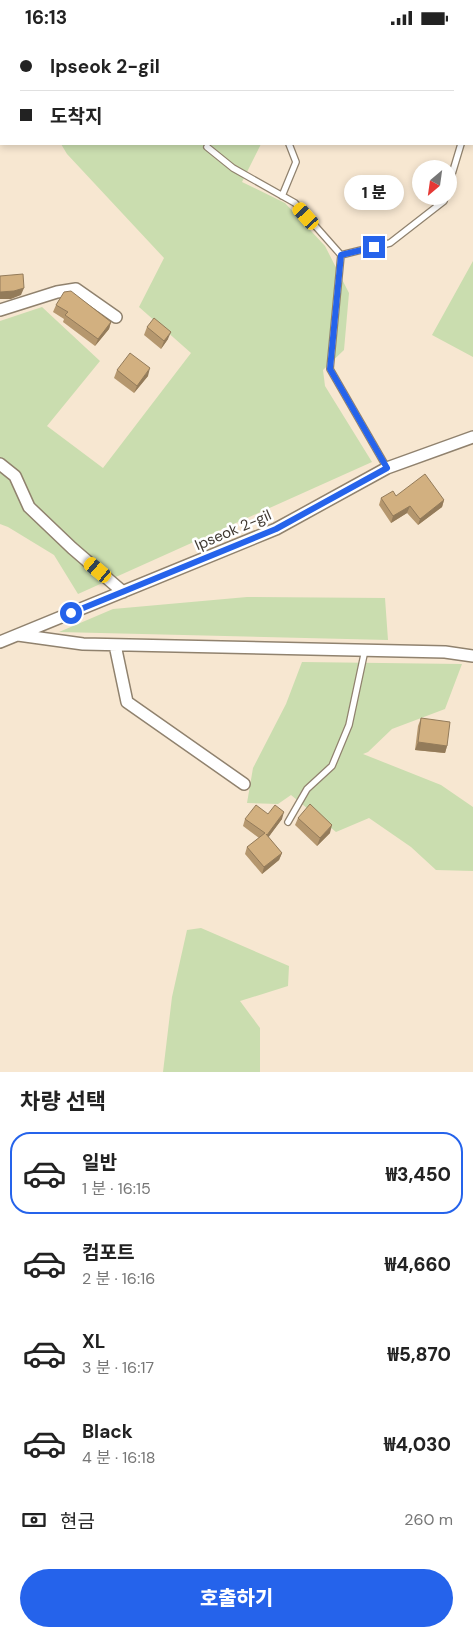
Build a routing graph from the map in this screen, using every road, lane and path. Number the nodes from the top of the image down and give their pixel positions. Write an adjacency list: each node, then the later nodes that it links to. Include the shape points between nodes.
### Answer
1 (289, 145): 5 (lane, via 296,162)
2 (461, 145): 4 (lane)
3 (206, 147): 5 (lane, via 233,168)
4 (456, 160)
5 (282, 196): 7 (lane, via 295,203)
6 (439, 205): 7 (lane, via 390,243)
7 (341, 255): 12 (lane, via 330,369)
8 (0, 310): 9 (street, via 76,289)
9 (116, 317)
10 (473, 437): 12 (street, Ipseok 2-gil)
11 (0, 464): 13 (street, via 15,477 29,507)
12 (387, 468): 13 (street, Ipseok 2-gil, via 276,529)
13 (123, 591): 14 (street, Ipseok 2-gil)
14 (18, 635): 15 (street, Ipseok 2-gil); 16 (street)
15 (0, 642)
16 (115, 645): 17 (street); 19 (street, via 127,701)
17 (365, 650): 18 (street); 20 (lane, via 349,725 332,767 307,789)
18 (473, 656)
19 (244, 784)
20 (288, 822)

